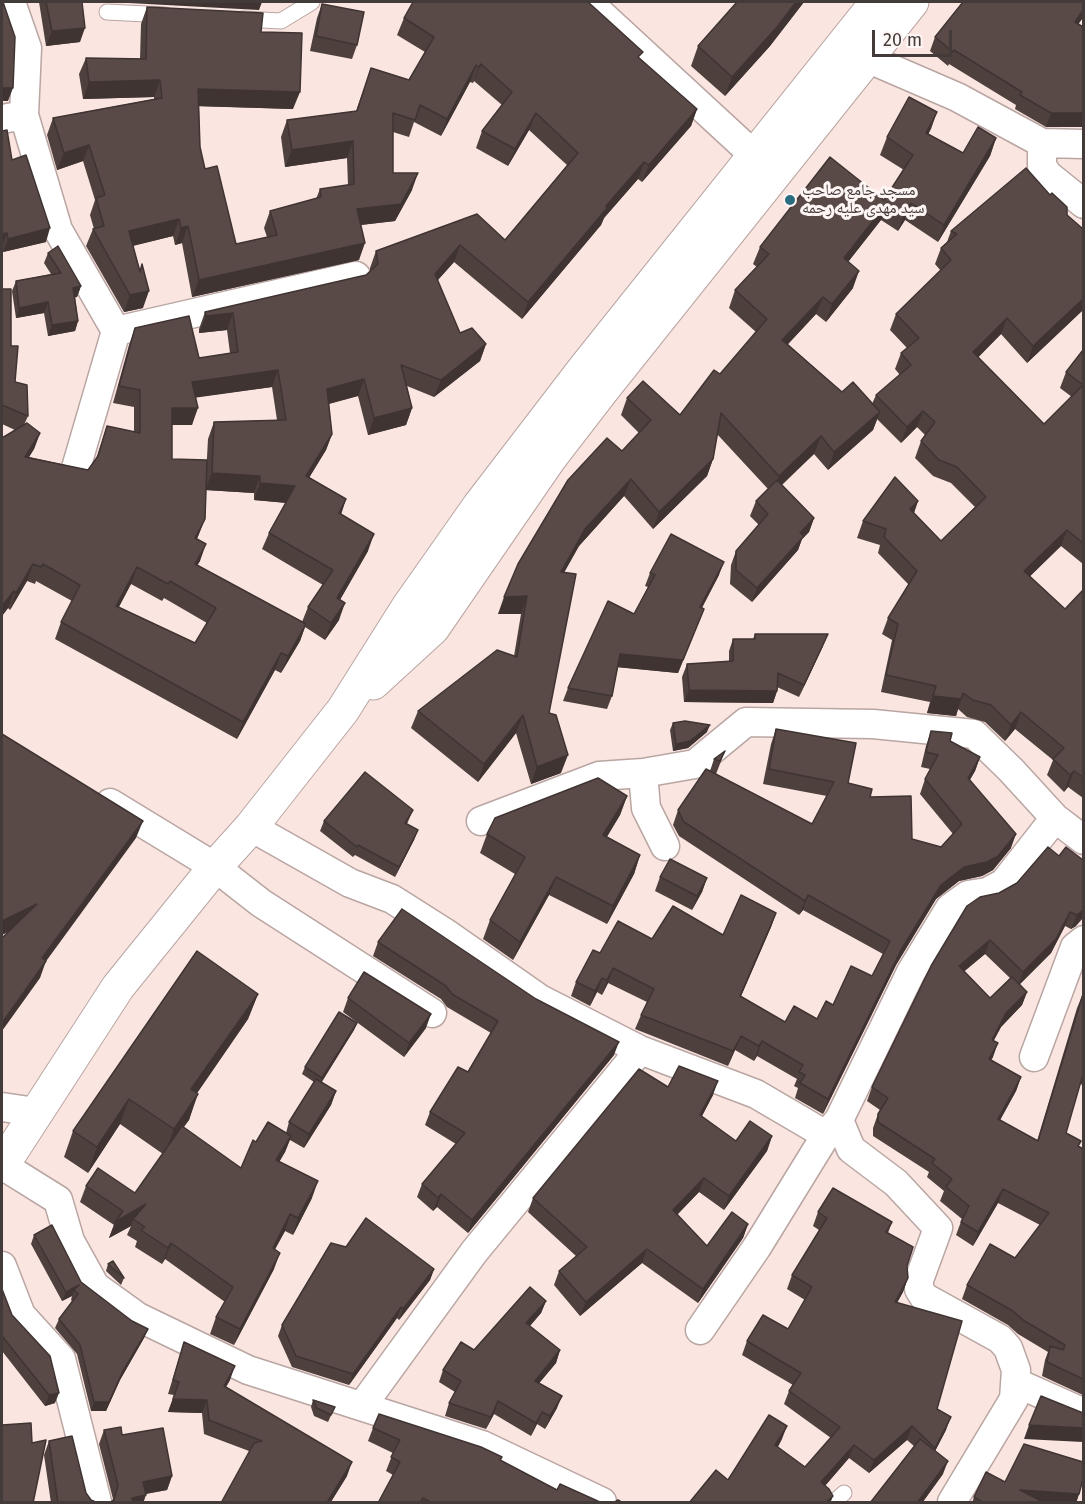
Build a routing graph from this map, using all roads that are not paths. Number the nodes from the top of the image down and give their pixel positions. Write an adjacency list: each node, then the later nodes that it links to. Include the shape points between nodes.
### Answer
1 (11, 2): 10 (street, via 27,48)
2 (312, 2): 8 (lane, via 281,21)
3 (588, 2): 13 (street)
4 (877, 2): 13 (main road)
5 (912, 2): 9 (main road)
6 (107, 12): 7 (lane)
7 (176, 16)
8 (223, 18)
9 (869, 59): 11 (street, via 957,97); 18 (main road, via 597,396 433,628)
10 (13, 117): 16 (street, via 58,230)
11 (1042, 143): 12 (street); 14 (street, via 1042,166)
12 (1083, 144)
13 (756, 157): 18 (main road, via 479,506 408,607)
14 (1083, 204)
15 (356, 276): 16 (street)
16 (116, 331): 17 (street)
17 (76, 468)
18 (343, 710): 23 (main road)
19 (643, 773): 21 (street, via 695,764 746,722 873,724 974,734); 22 (street, via 599,776); 25 (street, via 646,808)
20 (85, 788): 26 (street)
21 (1055, 818): 24 (street); 33 (street, via 1004,883 987,892 968,895 950,908 911,972)
22 (481, 821)
23 (251, 827): 26 (main road); 29 (street, via 350,883 392,899 540,999)
24 (1083, 840)
25 (665, 846)
26 (215, 867): 28 (street, via 261,903); 32 (main road, via 118,987)
27 (1083, 940): 30 (street, via 1075,947)
28 (432, 1013)
29 (640, 1050): 33 (street); 38 (street, via 474,1252)
30 (1034, 1057)
31 (2, 1107): 32 (street)
32 (36, 1112): 34 (main road)
33 (833, 1128): 36 (street); 37 (street, via 851,1149 896,1183 938,1228 919,1289 924,1297 1000,1339 1008,1348)
34 (2, 1165): 38 (street, via 58,1200 70,1241 95,1286 138,1317 248,1370)
35 (2, 1266): 40 (street, via 21,1315 61,1359)
36 (700, 1330)
37 (1017, 1383): 39 (street); 42 (street, via 1014,1399 1000,1425)
38 (362, 1406): 41 (street, via 482,1445)
39 (1083, 1413)
40 (97, 1503)
41 (602, 1503)
42 (952, 1503)

